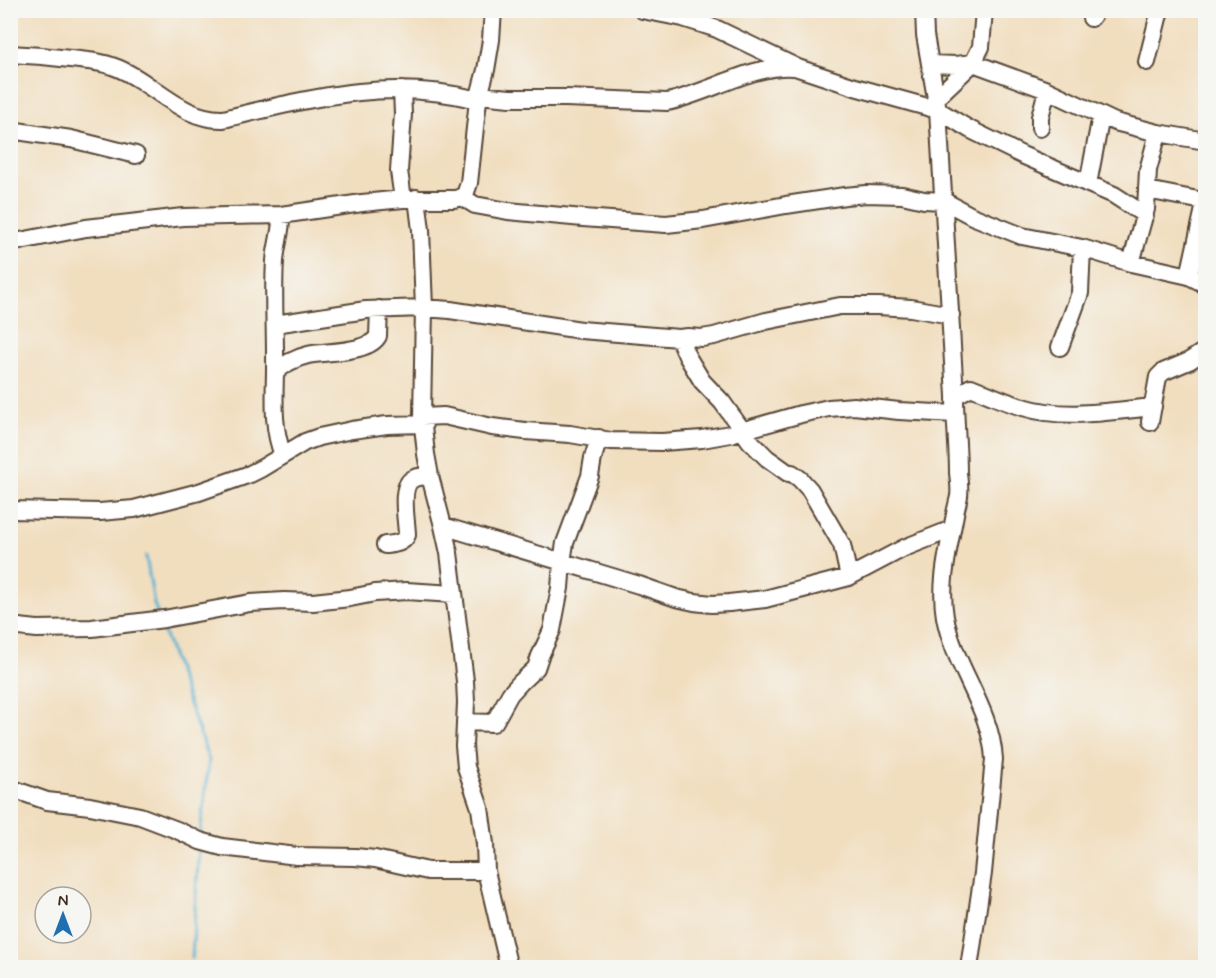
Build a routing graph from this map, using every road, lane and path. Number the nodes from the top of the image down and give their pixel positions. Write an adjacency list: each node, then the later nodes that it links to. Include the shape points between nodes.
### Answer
1 (492, 10): 13 (street, via 489,56)
2 (642, 10): 10 (street, via 717,29)
3 (924, 10): 9 (street)
4 (984, 10): 8 (street, via 981,47)
5 (1160, 10): 7 (street)
6 (10, 54): 11 (street, via 112,66 167,100 213,119 335,94)
7 (1147, 62)
8 (973, 63): 9 (street); 12 (street); 14 (street, via 951,82)
9 (930, 64): 14 (street)
10 (798, 68): 13 (street, via 756,73 667,102); 14 (street, via 855,87)
11 (402, 90): 13 (street); 24 (street, via 399,171)
12 (1047, 90): 15 (street); 16 (street)
13 (478, 98): 23 (street, via 470,175)
14 (937, 104): 21 (street, via 969,129); 25 (street)
15 (1101, 117): 18 (street); 21 (street)
16 (1040, 128)
17 (10, 130): 20 (street)
18 (1158, 133): 19 (street); 22 (street)
19 (1206, 141)
20 (136, 155)
21 (1088, 184): 27 (street)
22 (1147, 190): 27 (street); 31 (street, via 1205,204)
23 (462, 197): 24 (street); 25 (street, via 475,205 508,211 666,224 866,194)
24 (410, 199): 26 (street); 33 (street, via 421,230)
25 (944, 201): 29 (street, via 1022,236); 35 (street)
26 (281, 215): 28 (street, via 183,217 86,228); 36 (street, via 275,256)
27 (1145, 215): 30 (street)
28 (10, 243)
29 (1082, 248): 30 (street); 38 (street, via 1080,293)
30 (1131, 263): 31 (street)
31 (1189, 276): 32 (street)
32 (1206, 286)
33 (424, 308): 34 (street); 37 (street, via 581,330); 45 (street)
34 (379, 309): 36 (street); 40 (street, via 378,336 373,342 302,357)
35 (951, 315): 37 (street, via 911,308 840,306 702,338); 41 (street)
36 (275, 324): 40 (street)
37 (680, 338): 46 (street, via 702,381)
38 (1060, 347)
39 (1206, 350): 42 (street, via 1161,374 1151,414 1046,412)
40 (275, 373): 48 (street, via 275,428)
41 (954, 376): 42 (street); 43 (street)
42 (971, 387): 43 (street)
43 (956, 396): 44 (street)
44 (955, 414): 46 (street, via 854,405); 52 (street, via 959,495)
45 (423, 420): 47 (street, via 444,416 509,429); 48 (street, via 346,431 305,442); 49 (street)
46 (742, 430): 47 (street, via 662,442); 55 (street, via 755,448 810,490 842,545)
47 (599, 438): 54 (street)
48 (283, 454): 50 (street, via 262,468 160,504 100,512)
49 (430, 476): 51 (street); 53 (street, via 413,478 408,483 406,536 399,543)
50 (10, 510)
51 (443, 526): 54 (street); 56 (street)
52 (952, 529): 55 (street, via 904,548); 62 (street, via 943,577 945,618 994,748 983,873)
53 (385, 545)
54 (562, 562): 55 (street, via 676,598 712,604 765,599); 58 (street, via 552,630 536,668 510,694 493,723)
55 (849, 577)
56 (454, 594): 57 (street, via 396,592 313,602 250,603 92,628); 58 (street, via 465,681)
57 (10, 626)
58 (465, 722): 60 (street, via 464,754 480,808)
59 (10, 788): 60 (street, via 47,801 140,816 222,847 297,856 355,857 428,871)
60 (486, 871): 61 (street)
61 (509, 968)
62 (969, 968)

